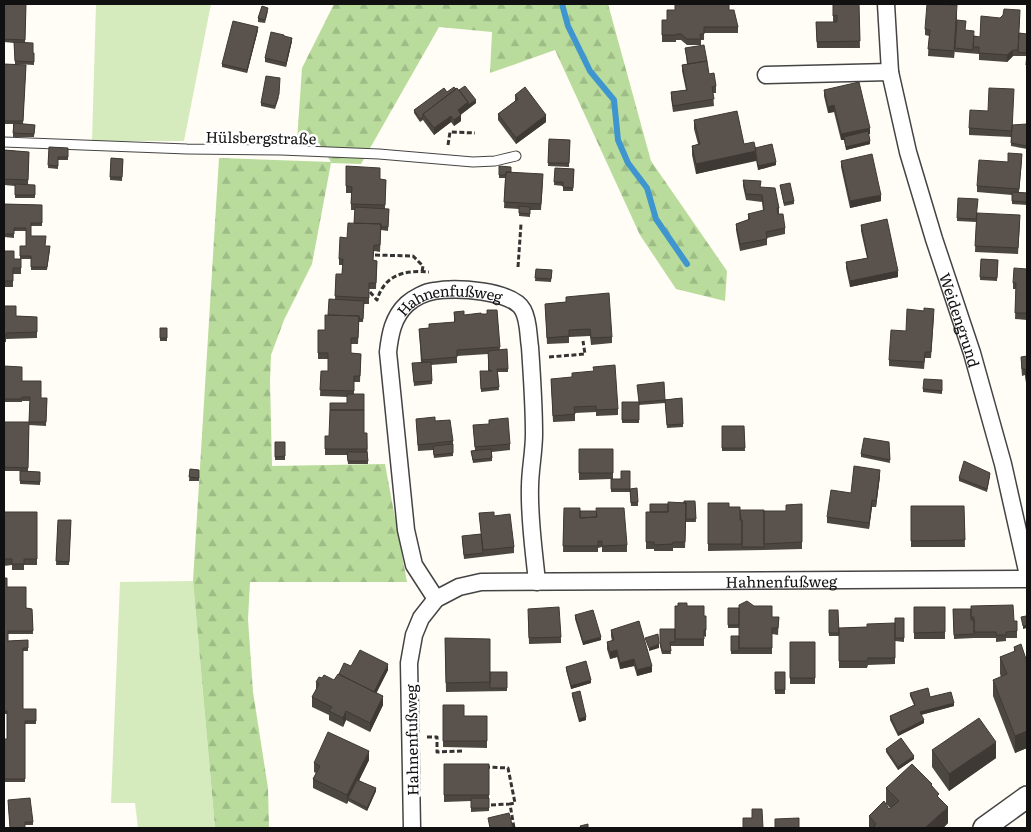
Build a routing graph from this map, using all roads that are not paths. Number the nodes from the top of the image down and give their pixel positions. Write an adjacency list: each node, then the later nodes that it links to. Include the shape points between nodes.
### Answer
1 (886, 4): 2 (street, Weidengrund)
2 (890, 72): 3 (street); 6 (street, Weidengrund, via 908,152 972,353 1003,464)
3 (766, 75)
4 (4, 142): 5 (lane, Hülsbergstraße, via 281,150 495,162)
5 (516, 156)
6 (1027, 570)
7 (1027, 579): 8 (street, Hahnenfußweg)
8 (537, 582): 9 (street, Hahnenfußweg, via 481,582 459,587); 9 (street, Hahnenfußweg, via 530,496 534,436 531,358 523,310 507,297 491,293 432,291 407,304 395,321 388,352 406,530 414,565)
9 (436, 599): 11 (street, Hahnenfußweg, via 421,618 410,649)
10 (1027, 797): 12 (street)
11 (412, 828)
12 (984, 828)

